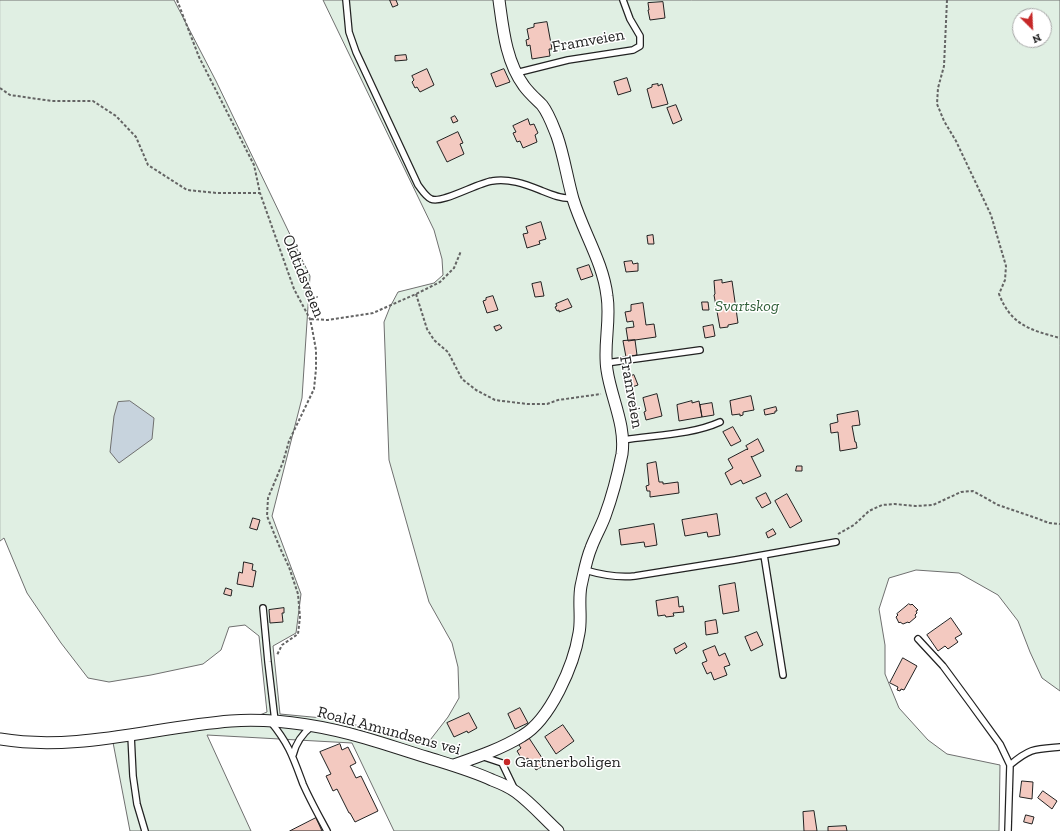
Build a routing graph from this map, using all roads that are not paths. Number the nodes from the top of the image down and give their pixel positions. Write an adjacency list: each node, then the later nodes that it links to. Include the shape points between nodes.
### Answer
1 (346, 0): 5 (lane, via 349,32 356,52 424,194 431,199 440,200 478,184 503,180 566,199)
2 (500, 0): 4 (street, Framveien, via 506,44)
3 (623, 0): 4 (lane, Framveien, via 640,36 640,46 633,50 568,60)
4 (516, 73): 5 (street, Framveien, via 549,117 561,147)
5 (572, 198): 7 (street, Framveien, via 602,270 608,298)
6 (700, 350): 7 (lane)
7 (606, 363): 9 (street, Framveien)
8 (720, 422): 9 (lane, via 685,432)
9 (623, 440): 12 (street, Framveien, via 612,495 590,548)
10 (836, 542): 11 (lane)
11 (764, 555): 12 (lane, via 620,578); 15 (lane)
12 (585, 570): 22 (street, Framveien, via 579,597 580,632 566,676 546,713 523,736)
13 (264, 608): 16 (lane)
14 (918, 639): 24 (lane, via 972,704 1000,744)
15 (783, 675)
16 (273, 721): 17 (street, Roald Amundsens vei); 18 (street, Roald Amundsens vei, via 232,721 166,728); 21 (lane)
17 (313, 726): 21 (lane, via 296,743); 23 (street, Roald Amundsens vei, via 366,738)
18 (131, 735): 19 (street, Roald Amundsens vei, via 47,743); 26 (lane, via 132,776)
19 (0, 739)
20 (1060, 747): 24 (lane, via 1034,749)
21 (293, 755): 27 (lane)
22 (481, 756): 23 (street, Framveien); 25 (lane, via 502,763)
23 (454, 765): 25 (street, Roald Amundsens vei)
24 (1010, 765): 29 (lane)
25 (516, 792): 28 (street, Roald Amundsens vei)
26 (145, 831)
27 (327, 831)
28 (558, 831)
29 (1008, 831)

